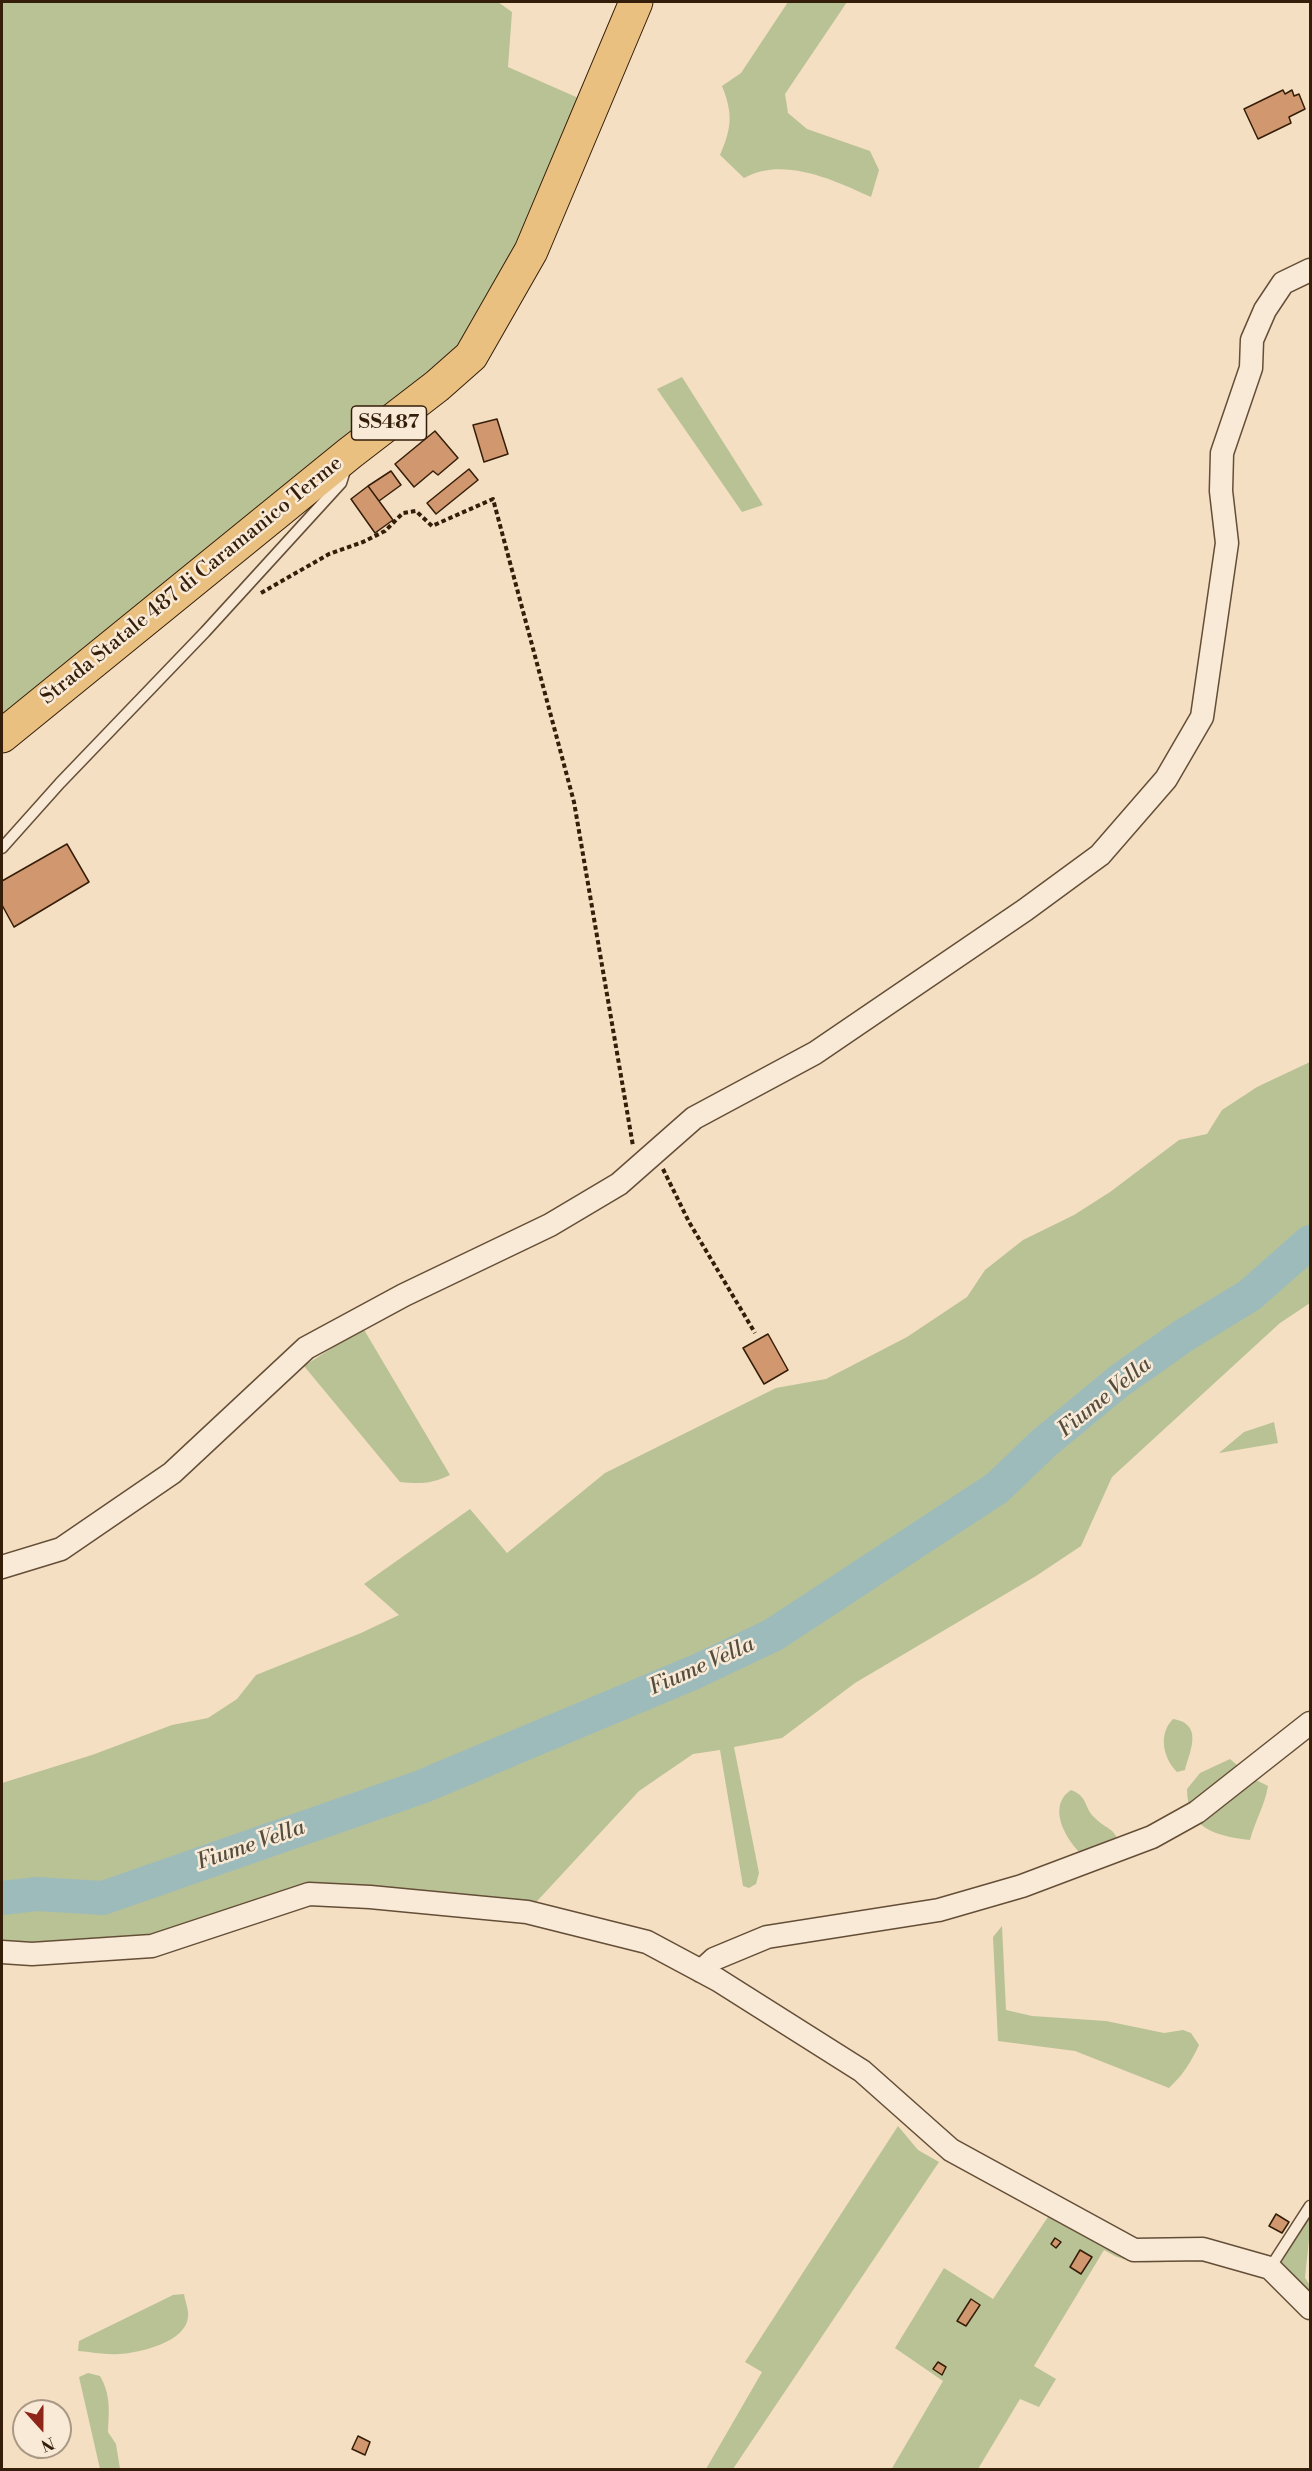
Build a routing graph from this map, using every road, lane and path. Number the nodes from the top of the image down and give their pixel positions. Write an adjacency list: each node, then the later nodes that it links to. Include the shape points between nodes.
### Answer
1 (636, 2): 3 (main road, Strada Statale 487 di Caramanico Terme / SS487, via 531,251 471,356)
2 (1311, 270): 7 (street, via 1283,283 1264,310 1252,340 1251,368 1222,453 1221,491 1227,543 1202,717 1166,779 1100,855 1025,910 815,1053 694,1118)
3 (350, 453): 4 (lane, via 341,483); 5 (main road, Strada Statale 487 di Caramanico Terme / SS487)
4 (228, 607): 6 (lane); 8 (path, via 267,590 329,554 385,531 403,513 416,511 432,526 493,499 574,802)
5 (2, 736)
6 (2, 848)
7 (655, 1152): 8 (street); 9 (path, via 689,1222)
8 (637, 1168): 10 (street, via 619,1184 550,1225 404,1295 306,1348 172,1473 61,1549)
9 (755, 1333)
10 (2, 1567)
11 (1311, 1723): 13 (street, via 1197,1812 1152,1838 1022,1886 939,1910 767,1937 714,1959)
12 (2, 1952): 13 (street, via 32,1954 152,1946 309,1894 527,1912 647,1942)
13 (702, 1971): 15 (street, via 862,2071 951,2150 1134,2250 1203,2248)
14 (1311, 2206): 15 (lane)
15 (1270, 2268): 16 (street)
16 (1311, 2308)

